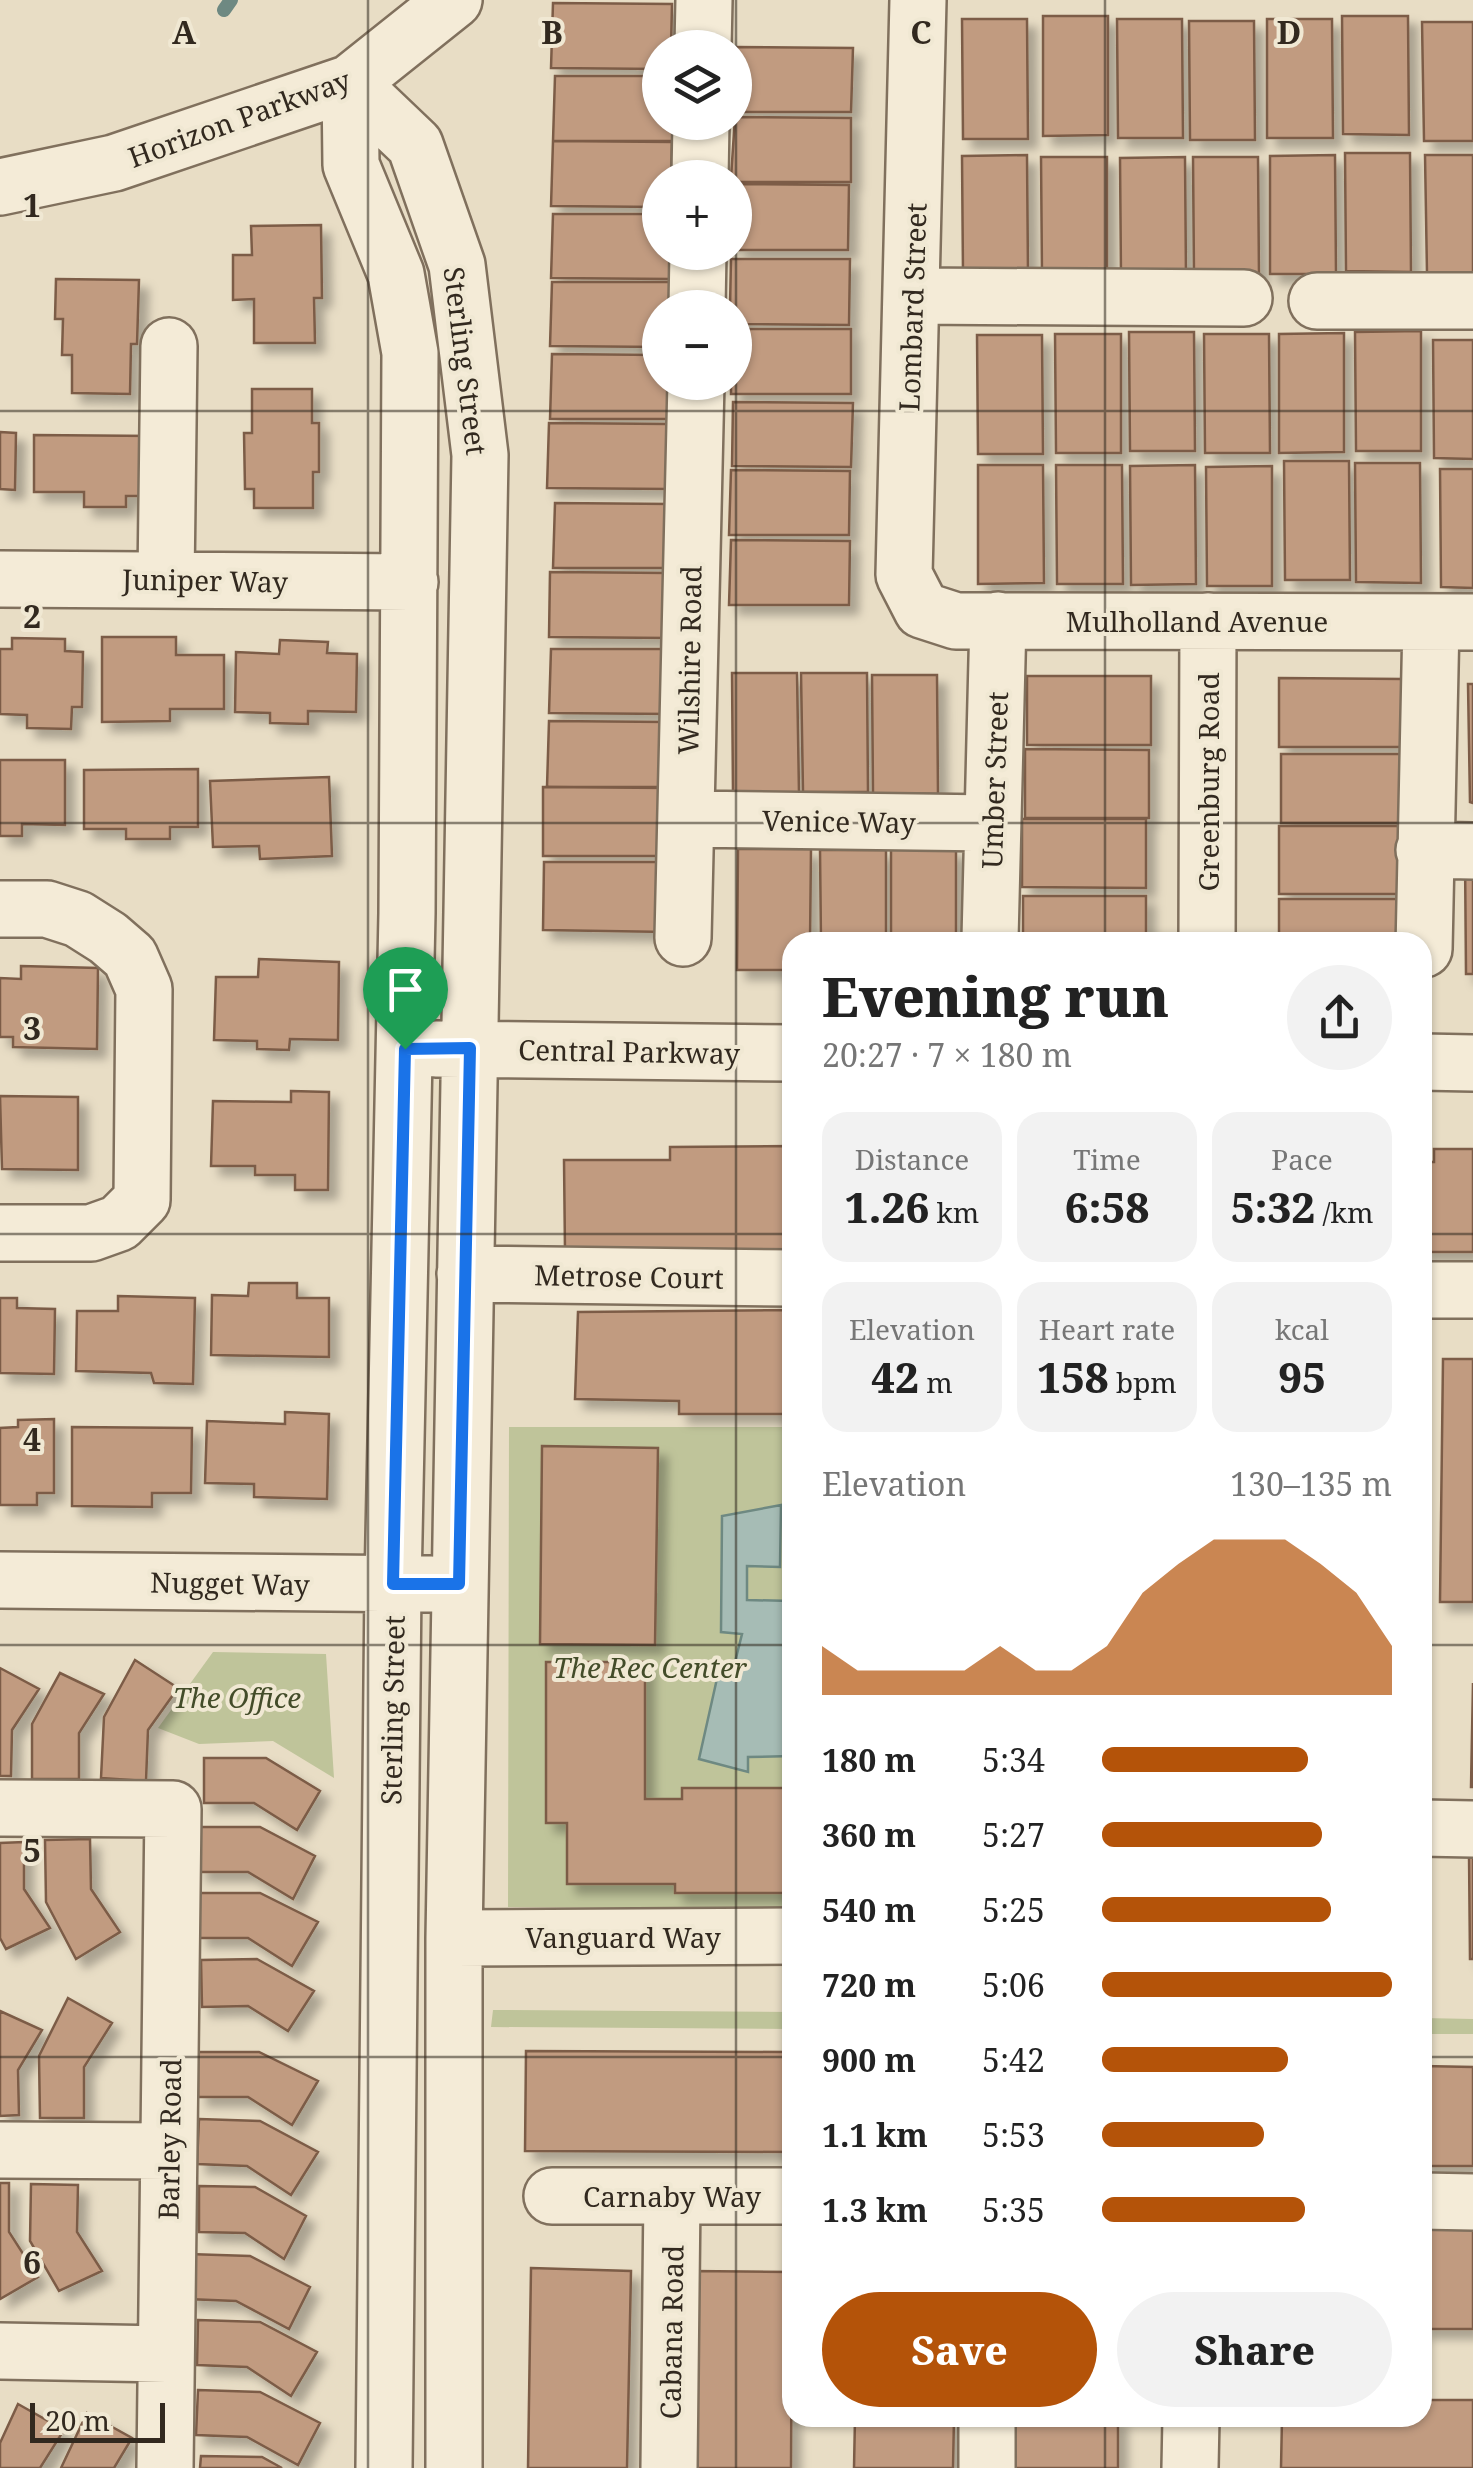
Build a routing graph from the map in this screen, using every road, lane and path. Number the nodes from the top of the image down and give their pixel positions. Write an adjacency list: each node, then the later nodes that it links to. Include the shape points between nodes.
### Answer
1 (454, 0): 5 (street, Horizon Parkway)
2 (704, 0): 4 (street)
3 (918, 0): 7 (street, Lombard Street)
4 (703, 30)
5 (350, 83): 6 (street, Horizon Parkway, via 114,162); 15 (street, Sterling Street, via 351,165 396,274 410,353); 28 (street, Sterling Street, via 414,145 457,265 480,455)
6 (0, 187)
7 (914, 296): 8 (street); 16 (street, Lombard Street, via 904,575)
8 (1244, 298)
9 (1317, 300): 10 (street)
10 (1473, 301)
11 (169, 346): 14 (street)
12 (696, 400): 20 (street, Wilshire Road)
13 (0, 579): 14 (street, Juniper Way)
14 (166, 580): 15 (street, Juniper Way)
15 (410, 582): 29 (street, Sterling Street)
16 (922, 610): 17 (street, Mulholland Avenue, via 956,621)
17 (998, 620): 18 (street, Mulholland Avenue); 21 (street, Umber Street)
18 (1208, 621): 19 (street, Mulholland Avenue); 25 (street, Greenburg Road)
19 (1452, 622): 22 (street)
20 (686, 819): 21 (street, Venice Way); 27 (street, Wilshire Road)
21 (993, 824): 24 (street, Umber Street)
22 (1449, 851): 26 (street)
23 (0, 909): 33 (street, via 47,909 78,919 130,957 144,989 142,1200 119,1222 91,1233)
24 (990, 932)
25 (1207, 932)
26 (1428, 932)
27 (684, 938)
28 (470, 1048): 29 (street, Central Parkway); 30 (street, Central Parkway); 34 (street, Sterling Street)
29 (405, 1049): 39 (street, Sterling Street)
30 (782, 1054)
31 (1432, 1062): 32 (street)
32 (1473, 1063)
33 (0, 1233)
34 (465, 1274): 35 (street, Metrose Court); 40 (street, Sterling Street)
35 (782, 1278)
36 (1432, 1290): 37 (street)
37 (1473, 1290)
38 (0, 1580): 39 (street, Nugget Way)
39 (393, 1584): 40 (street, Nugget Way); 58 (street, Sterling Street)
40 (459, 1584): 45 (street, Sterling Street)
41 (0, 1808): 47 (street, Barley Road, via 172,1809)
42 (1432, 1828): 43 (street)
43 (1473, 1829)
44 (782, 1936): 45 (street, Vanguard Way)
45 (454, 1938): 59 (street, Sterling Street)
46 (0, 2150): 47 (street)
47 (168, 2151): 54 (street, Barley Road)
48 (552, 2196): 49 (street, Carnaby Way)
49 (672, 2196): 50 (street, Carnaby Way); 60 (street, Cabana Road)
50 (782, 2196)
51 (1432, 2202): 52 (street)
52 (1473, 2202)
53 (0, 2351): 54 (street)
54 (166, 2354): 57 (street, Barley Road)
55 (988, 2427): 61 (street)
56 (1191, 2427): 62 (street)
57 (165, 2468)
58 (384, 2468)
59 (454, 2468)
60 (669, 2468)
61 (987, 2468)
62 (1190, 2468)

